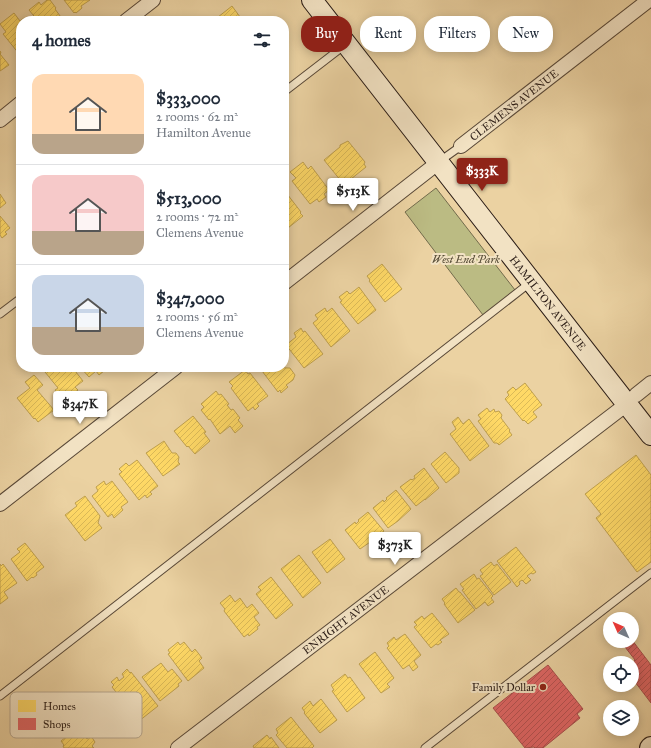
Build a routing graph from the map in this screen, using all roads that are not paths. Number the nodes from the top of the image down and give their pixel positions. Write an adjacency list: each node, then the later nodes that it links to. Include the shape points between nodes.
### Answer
1 (153, 0): 4 (street)
2 (312, 0): 5 (street, HAMILTON AVENUE)
3 (649, 0): 11 (street, CLEMENS AVENUE)
4 (132, 16)
5 (324, 16)
6 (336, 52): 8 (lane)
7 (352, 52): 12 (street, HAMILTON AVENUE)
8 (289, 88)
9 (16, 108): 10 (street)
10 (0, 120)
11 (461, 146): 12 (lane, CLEMENS AVENUE)
12 (439, 162): 13 (street, CLEMENS AVENUE); 14 (street, HAMILTON AVENUE)
13 (289, 279)
14 (532, 282): 19 (street, HAMILTON AVENUE); 23 (lane)
15 (16, 302): 16 (lane)
16 (0, 314)
17 (170, 372): 21 (street)
18 (651, 383): 19 (street, ENRIGHT AVENUE)
19 (632, 400): 20 (street, HAMILTON AVENUE); 24 (street, ENRIGHT AVENUE)
20 (651, 435)
21 (0, 504)
22 (651, 573): 25 (lane)
23 (0, 696)
24 (178, 748)
25 (425, 748)

